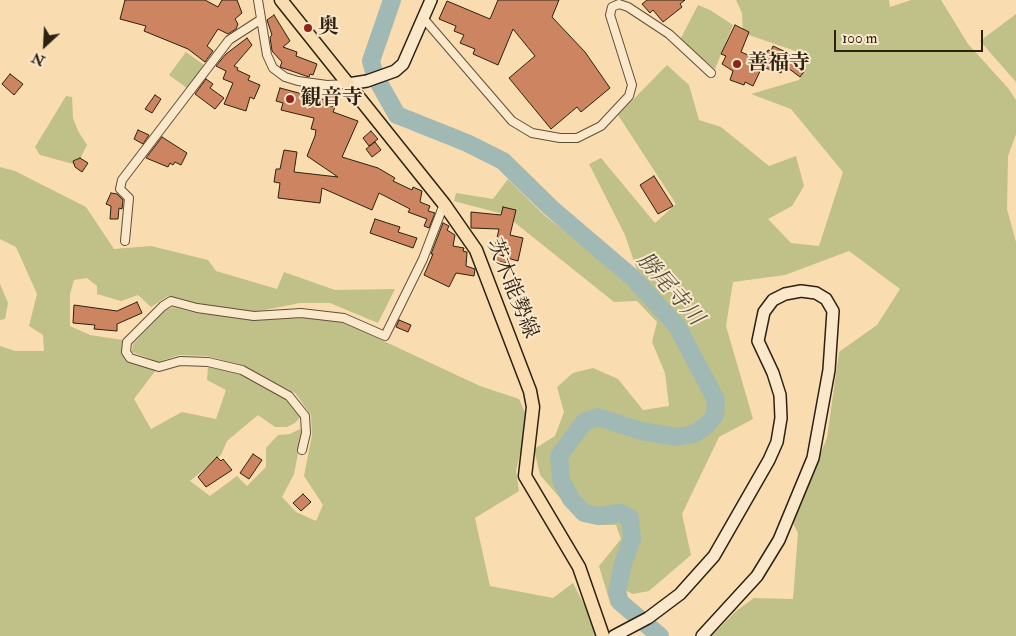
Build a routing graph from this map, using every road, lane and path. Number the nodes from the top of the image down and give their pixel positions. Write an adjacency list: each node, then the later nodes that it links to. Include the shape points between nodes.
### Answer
1 (258, 0): 5 (street)
2 (281, 0): 7 (main road, 茨木能勢線)
3 (431, 0): 4 (street)
4 (424, 19): 6 (street, via 512,122 532,133 577,138 601,126 629,96 632,85 610,15 612,8 619,4 669,34); 7 (street, via 410,51 395,71)
5 (260, 20): 7 (street, via 267,55 273,68 285,77 298,82); 9 (street, via 230,40 122,180 120,189 129,198)
6 (711, 73)
7 (348, 84): 8 (main road, 茨木能勢線)
8 (444, 204): 10 (street, via 423,260 385,336 344,318 300,313 254,316 171,301 127,342 126,352 130,358 159,367 180,361 208,362 242,370 288,396 305,416); 12 (main road, 茨木能勢線, via 476,250 530,392 534,407 525,476 579,567)
9 (125, 241)
10 (302, 450)
11 (616, 635): 13 (street, via 668,603 698,576 714,556 769,460 781,418 780,395 758,341 764,312 773,300 785,294 800,291 816,293 826,299 833,310 829,370 813,458 779,540 757,576)
12 (603, 636)
13 (702, 636)

